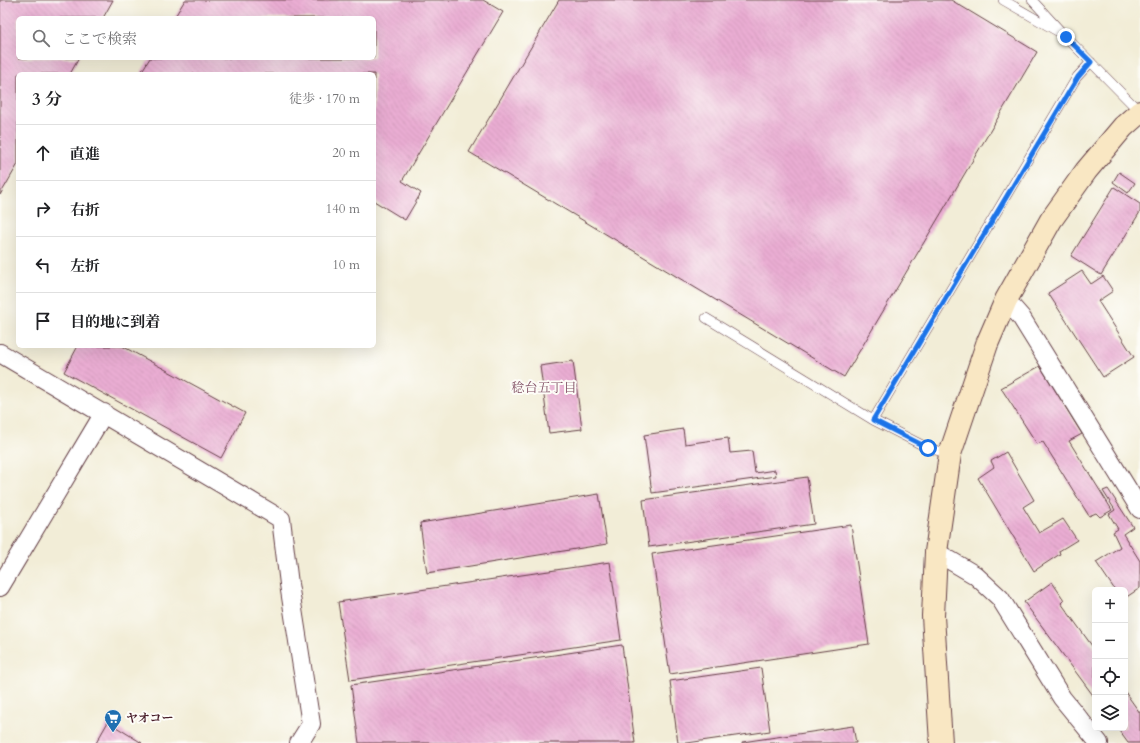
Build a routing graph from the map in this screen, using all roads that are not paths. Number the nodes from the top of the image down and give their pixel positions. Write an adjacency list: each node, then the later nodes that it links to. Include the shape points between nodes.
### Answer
1 (1003, 0): 3 (lane)
2 (1032, 0): 3 (lane)
3 (1065, 36): 4 (lane)
4 (1091, 62): 5 (lane); 10 (lane, via 1078,77)
5 (1140, 112): 6 (street, via 1123,127 1086,171 1051,220)
6 (1006, 300): 11 (street, via 987,344); 12 (street, via 1020,317)
7 (706, 318): 10 (lane)
8 (0, 353): 9 (street)
9 (104, 413): 14 (street); 15 (street, via 281,519 311,724)
10 (873, 420): 11 (lane, via 928,448)
11 (950, 454): 13 (street)
12 (1140, 508)
13 (936, 552): 16 (street, via 933,616); 17 (street, via 975,575 1000,598 1062,698)
14 (0, 586)
15 (298, 743)
16 (941, 743)
17 (1099, 743)

